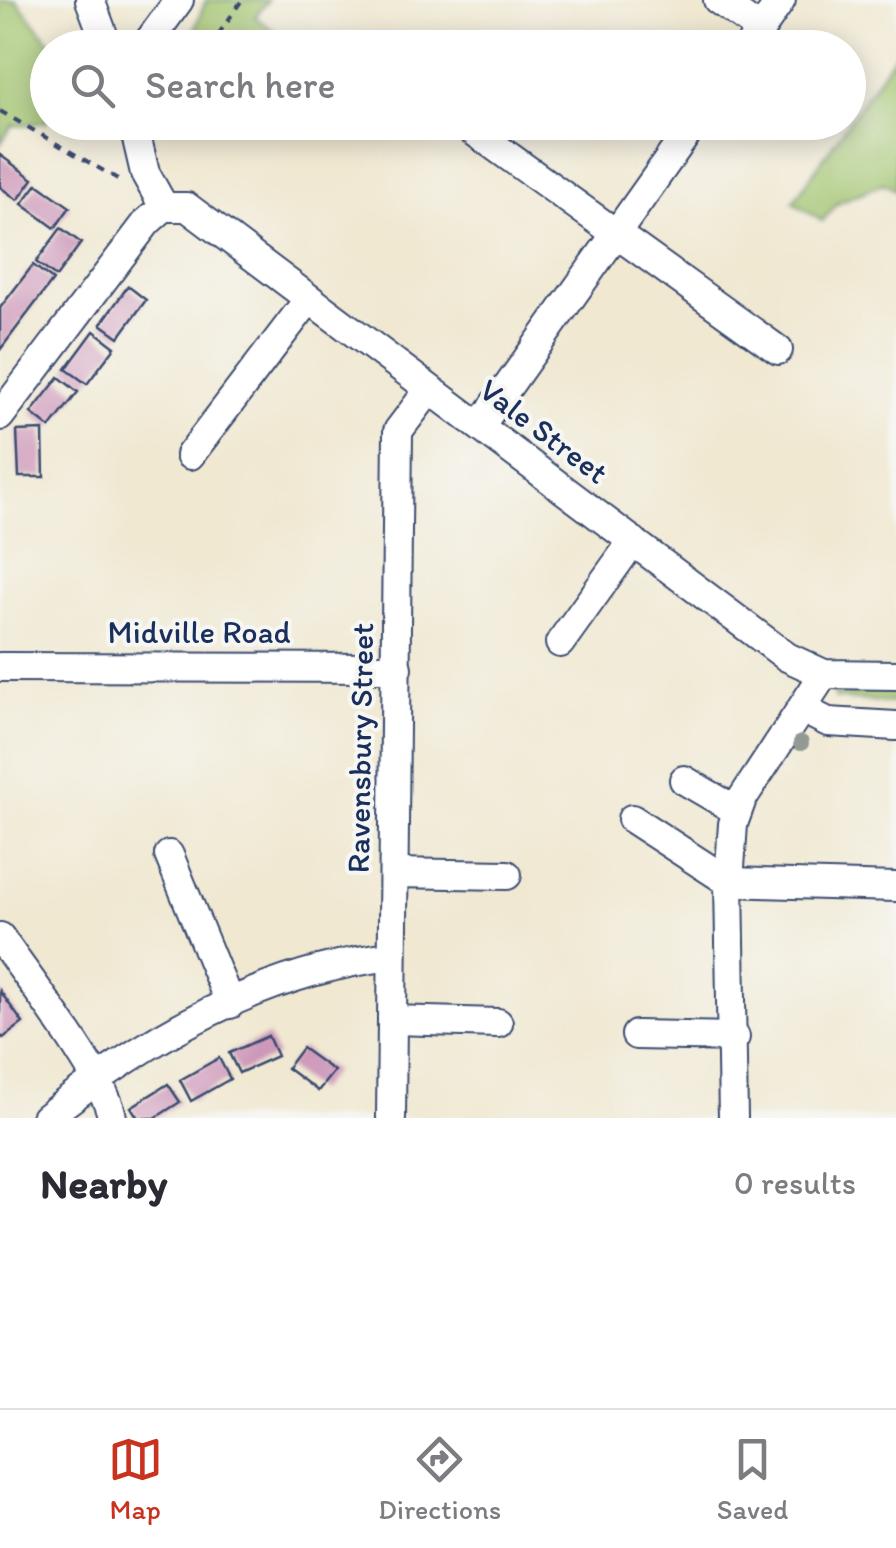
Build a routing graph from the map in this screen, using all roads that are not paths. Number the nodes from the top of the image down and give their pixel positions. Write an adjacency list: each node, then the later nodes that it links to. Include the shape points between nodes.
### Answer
1 (90, 0): 5 (street)
2 (179, 0): 6 (street)
3 (718, 0): 7 (street)
4 (782, 0): 8 (street)
5 (101, 30)
6 (157, 30)
7 (746, 30)
8 (761, 30)
9 (137, 140): 12 (street)
10 (487, 140): 13 (street)
11 (682, 140): 13 (street)
12 (164, 206): 14 (street, Vale Street, via 187,208); 17 (street)
13 (617, 232): 15 (street); 18 (street)
14 (309, 299): 16 (street, Vale Street); 19 (street)
15 (778, 350)
16 (429, 390): 18 (street, Vale Street); 23 (street, Ravensbury Street, via 398,430)
17 (0, 416)
18 (480, 426): 20 (street, Vale Street)
19 (190, 455)
20 (632, 540): 21 (street); 24 (street, Vale Street, via 786,657)
21 (560, 642)
22 (0, 667): 23 (street, Midville Road)
23 (397, 668): 32 (street, Ravensbury Street)
24 (824, 674): 25 (street, Vale Street); 26 (street)
25 (896, 675)
26 (802, 709): 27 (street, via 828,722); 29 (street)
27 (896, 726)
28 (684, 780): 29 (street)
29 (737, 811): 34 (street)
30 (632, 819): 34 (street)
31 (168, 855): 38 (street)
32 (394, 873): 33 (street); 37 (street, Ravensbury Street)
33 (507, 875)
34 (729, 882): 35 (street); 42 (street)
35 (896, 887)
36 (0, 937): 43 (street)
37 (392, 956): 38 (street, via 332,965); 39 (street, Ravensbury Street)
38 (230, 1004): 43 (street)
39 (392, 1020): 40 (street); 46 (street, Ravensbury Street)
40 (498, 1023)
41 (636, 1035): 42 (street)
42 (734, 1037): 47 (street)
43 (94, 1079): 44 (street); 45 (street)
44 (46, 1118)
45 (112, 1118)
46 (391, 1118)
47 (734, 1118)

